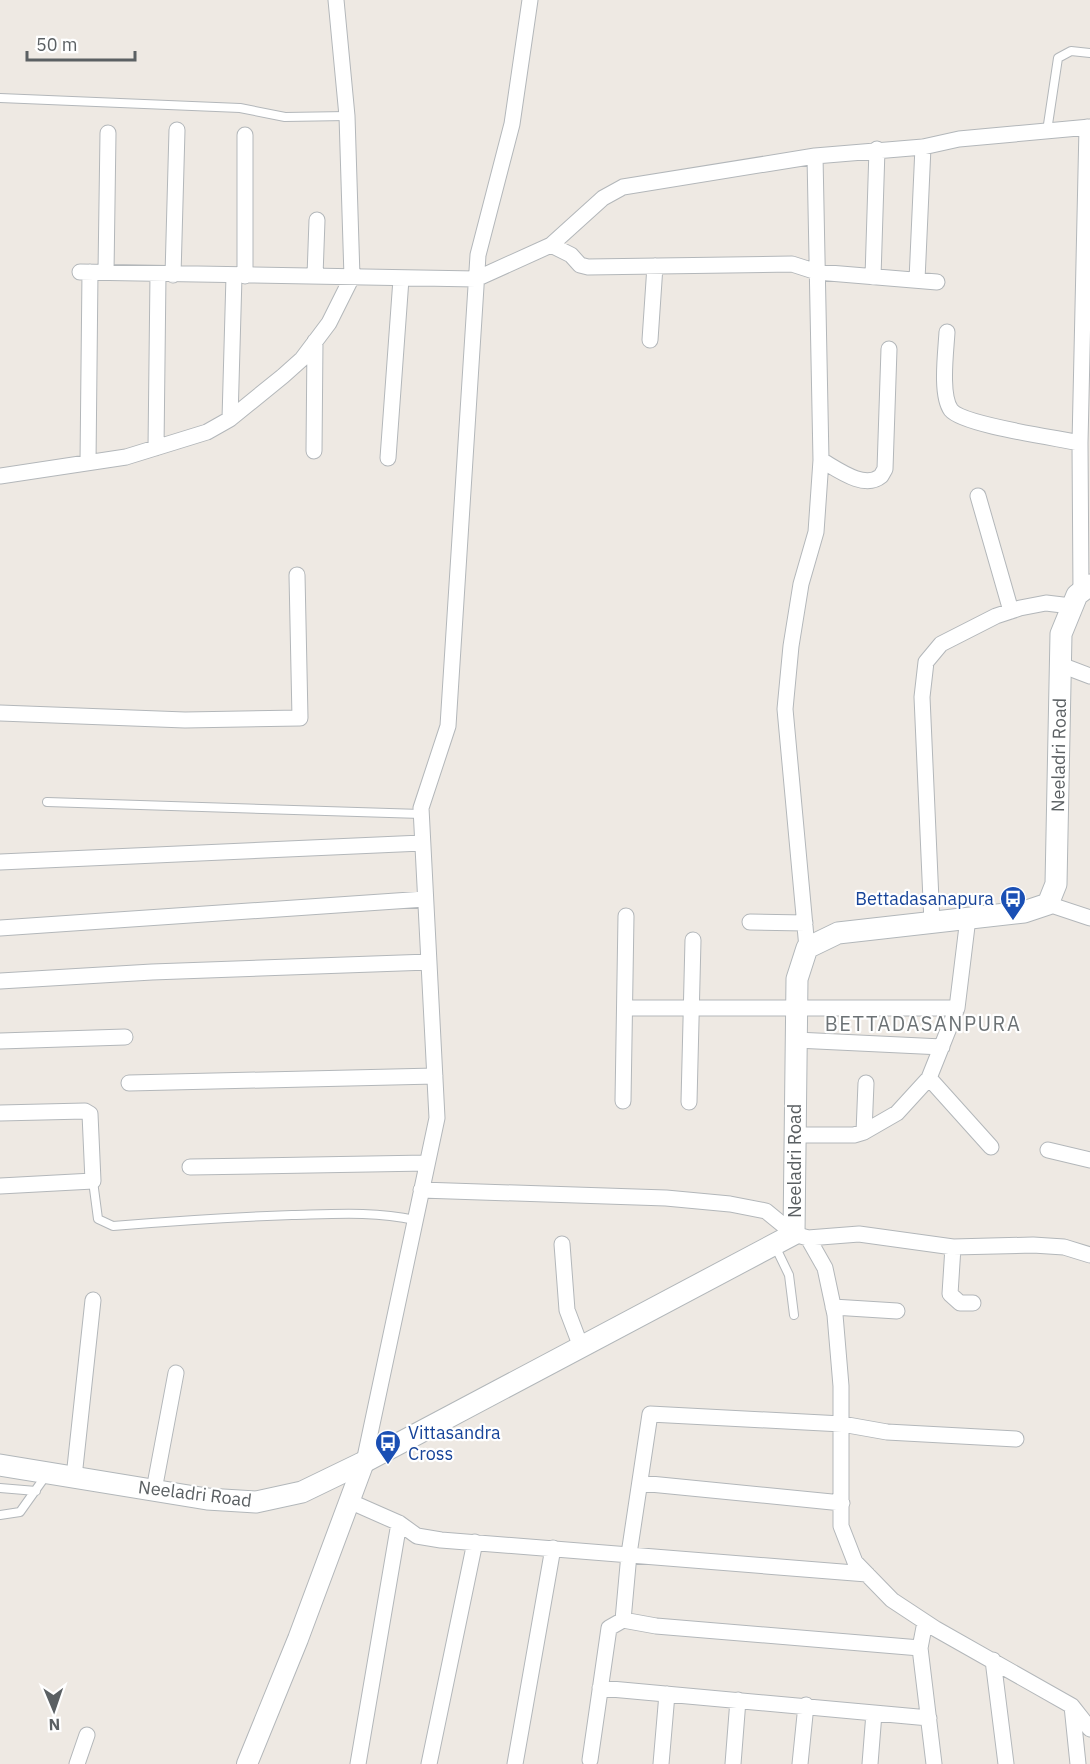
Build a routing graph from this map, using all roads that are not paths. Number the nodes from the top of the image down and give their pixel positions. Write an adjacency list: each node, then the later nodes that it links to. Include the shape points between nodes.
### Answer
1 (336, 0): 5 (street)
2 (530, 0): 26 (street, via 512,124 478,255)
3 (1090, 53): 8 (lane, via 1071,51 1058,58)
4 (0, 98): 5 (lane, via 240,108 285,117)
5 (347, 116): 23 (street)
6 (1089, 127): 8 (street); 16 (street)
7 (177, 130): 20 (street)
8 (1047, 131): 11 (street, via 959,139)
9 (108, 133): 18 (street)
10 (245, 135): 21 (street)
11 (923, 147): 12 (street); 27 (street)
12 (876, 149): 13 (street); 24 (street)
13 (815, 156): 15 (street, via 623,188 603,198); 19 (street)
14 (317, 220): 22 (street)
15 (551, 245): 17 (street, via 571,255 580,266); 26 (street)
16 (1087, 261): 29 (street)
17 (655, 266): 19 (street, via 792,264); 31 (street)
18 (92, 272): 20 (street); 40 (street)
19 (817, 272): 24 (street); 39 (street)
20 (166, 274): 21 (street); 36 (street)
21 (240, 276): 22 (street); 34 (street)
22 (315, 276): 23 (street)
23 (352, 277): 25 (street); 32 (street, via 329,323)
24 (873, 277): 27 (street)
25 (401, 279): 26 (street); 38 (street)
26 (476, 279): 50 (street, via 448,726)
27 (917, 280): 28 (street)
28 (937, 282)
29 (1087, 324): 35 (street)
30 (947, 332): 35 (street, via 945,395 951,410 984,424)
31 (650, 340)
32 (315, 341): 34 (street, via 284,376); 37 (street)
33 (889, 349): 39 (street, via 885,469 881,476 869,481 858,479)
34 (230, 419): 36 (street, via 207,432)
35 (1080, 443): 44 (street)
36 (156, 448): 40 (street)
37 (314, 451)
38 (388, 458)
39 (821, 460): 59 (street, via 816,532 790,645 785,709)
40 (88, 462): 41 (street)
41 (0, 476)
42 (978, 496): 45 (street)
43 (297, 575): 48 (street, via 300,718 185,720)
44 (1081, 594): 45 (street); 46 (main road, Neeladri Road, via 1061,634)
45 (1011, 611): 60 (street, via 941,644 926,662 922,697)
46 (1060, 665): 47 (street); 54 (main road, Neeladri Road, via 1056,884)
47 (1090, 676)
48 (0, 713)
49 (47, 802): 50 (lane)
50 (421, 814): 51 (street)
51 (422, 843): 52 (street); 53 (street)
52 (0, 862)
53 (425, 899): 61 (street); 64 (street)
54 (1048, 904): 56 (main road, via 1024,912); 57 (street)
55 (626, 916): 66 (street)
56 (968, 918): 60 (main road); 67 (street)
57 (1090, 918)
58 (750, 922): 59 (street)
59 (805, 923): 63 (street)
60 (932, 923): 63 (main road, via 838,933)
61 (0, 928)
62 (693, 940): 68 (street)
63 (807, 948): 69 (main road, Neeladri Road, via 797,980)
64 (429, 962): 65 (street); 74 (street)
65 (0, 981)
66 (626, 1008): 68 (street); 78 (street)
67 (957, 1008): 69 (street); 73 (street)
68 (692, 1010): 69 (street); 79 (street)
69 (796, 1010): 71 (main road, Neeladri Road)
70 (125, 1037): 72 (street)
71 (796, 1040): 73 (street); 82 (main road, Neeladri Road)
72 (0, 1041)
73 (942, 1047): 75 (street)
74 (435, 1076): 76 (street); 86 (street, via 437,1118)
75 (930, 1078): 81 (street, via 897,1113); 83 (street)
76 (129, 1083)
77 (866, 1083): 81 (street)
78 (623, 1101)
79 (689, 1102)
80 (0, 1113): 88 (street, via 90,1114)
81 (864, 1132): 82 (street)
82 (795, 1136): 92 (main road, Neeladri Road)
83 (991, 1147)
84 (1048, 1150): 85 (street)
85 (1090, 1160)
86 (427, 1163): 87 (street); 90 (street)
87 (190, 1167)
88 (93, 1181): 89 (street); 91 (lane, via 98,1219 113,1226 356,1213 390,1214)
89 (0, 1186)
90 (422, 1190): 91 (street); 92 (street, via 666,1198 730,1204 766,1211)
91 (415, 1220): 106 (street)
92 (801, 1236): 94 (main road, Neeladri Road); 95 (street, via 859,1234); 99 (street, via 825,1268)
93 (562, 1244): 102 (street, via 567,1310)
94 (775, 1245): 101 (lane, via 789,1275); 102 (main road, Neeladri Road)
95 (953, 1247): 96 (street, via 1033,1245); 98 (street, via 950,1294 960,1303)
96 (1090, 1255)
97 (93, 1300): 108 (street)
98 (973, 1304)
99 (833, 1307): 100 (street); 104 (street)
100 (897, 1311)
101 (794, 1315)
102 (581, 1347): 106 (main road, Neeladri Road)
103 (176, 1373): 112 (street)
104 (842, 1424): 105 (street, via 887,1432); 110 (street, via 650,1414); 114 (street)
105 (1016, 1439)
106 (364, 1462): 112 (main road, Neeladri Road, via 302,1492 256,1502); 113 (street)
107 (0, 1465): 109 (main road, Neeladri Road)
108 (74, 1478): 109 (main road, Neeladri Road); 112 (main road, Neeladri Road)
109 (42, 1482): 111 (lane); 115 (lane, via 20,1512)
110 (640, 1483): 114 (street); 119 (street)
111 (0, 1488)
112 (154, 1490)
113 (349, 1501): 116 (street); 136 (street)
114 (842, 1503): 120 (street, via 841,1526 855,1562)
115 (0, 1515)
116 (399, 1523): 117 (street, via 417,1536); 137 (street)
117 (475, 1542): 118 (street); 138 (street)
118 (553, 1548): 119 (street); 139 (street)
119 (629, 1554): 120 (street); 121 (street)
120 (867, 1574): 122 (street, via 892,1600)
121 (623, 1620): 123 (street); 125 (street, via 609,1628)
122 (925, 1622): 123 (street); 124 (street)
123 (920, 1648): 131 (street)
124 (993, 1660): 129 (street); 145 (street)
125 (600, 1688): 126 (street); 134 (street)
126 (667, 1694): 127 (street); 140 (street)
127 (738, 1700): 128 (street); 141 (street)
128 (806, 1706): 130 (street); 142 (street)
129 (1071, 1706): 132 (street); 146 (street)
130 (874, 1713): 131 (street); 143 (street)
131 (929, 1718): 144 (street)
132 (1090, 1730)
133 (87, 1735): 135 (street)
134 (590, 1760)
135 (77, 1764)
136 (247, 1764)
137 (358, 1764)
138 (429, 1764)
139 (514, 1764)
140 (661, 1764)
141 (734, 1764)
142 (800, 1764)
143 (870, 1764)
144 (934, 1764)
145 (1005, 1764)
146 (1078, 1764)

